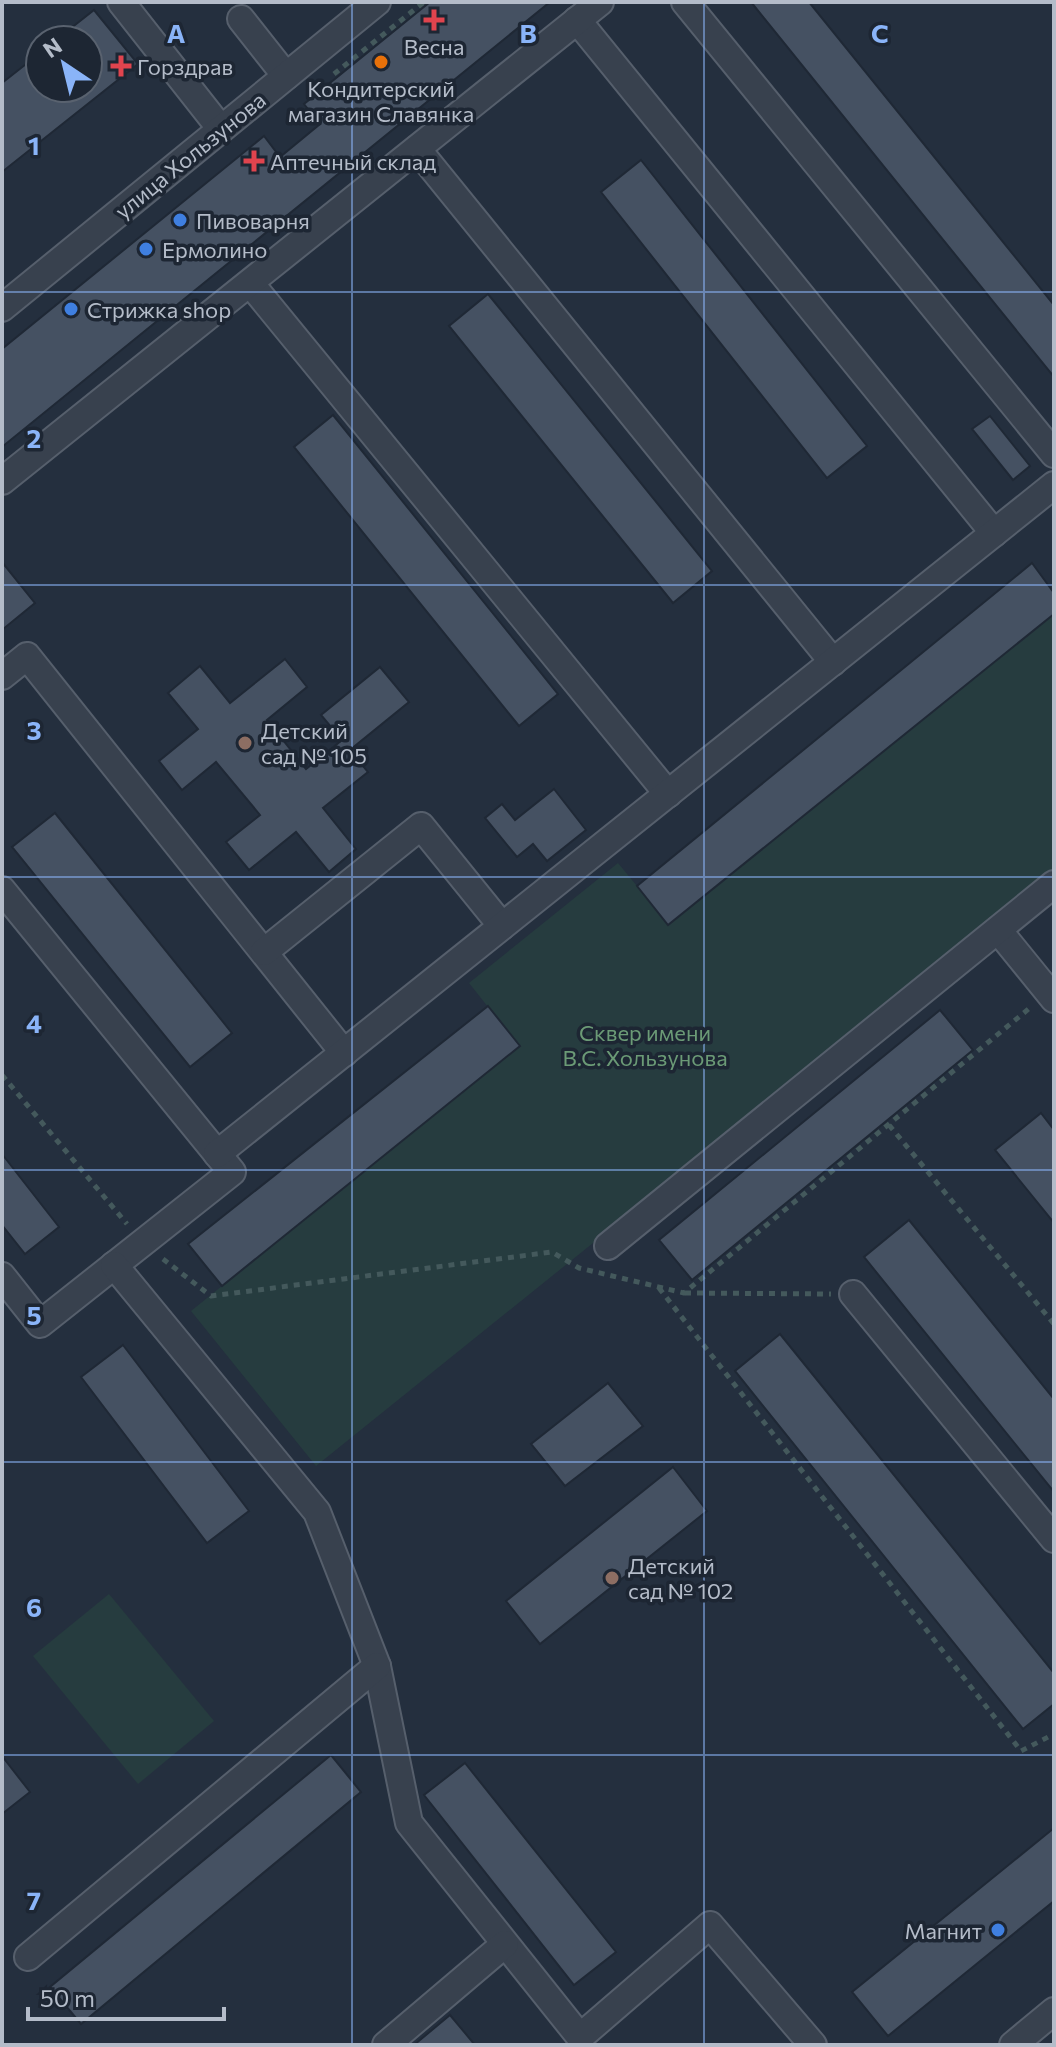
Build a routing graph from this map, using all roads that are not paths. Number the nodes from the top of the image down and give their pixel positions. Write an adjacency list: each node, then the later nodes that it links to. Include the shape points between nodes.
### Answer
1 (121, 2): 8 (street)
2 (377, 2): 7 (street, улица Хользунова)
3 (600, 2): 6 (street)
4 (685, 2): 12 (street)
5 (241, 19): 7 (street)
6 (577, 20): 9 (street); 15 (street)
7 (286, 76): 8 (street, улица Хользунова)
8 (221, 129): 11 (street, улица Хользунова)
9 (417, 149): 10 (street); 16 (street)
10 (250, 283): 13 (street); 18 (street)
11 (2, 308)
12 (1054, 454)
13 (2, 481)
14 (1054, 485): 15 (street)
15 (994, 533): 16 (street)
16 (833, 662): 18 (street)
17 (2, 676): 23 (street, via 27,656)
18 (668, 794): 21 (street)
19 (1054, 884): 22 (street)
20 (2, 890): 26 (street)
21 (502, 926): 23 (street, via 421,826); 25 (street)
22 (998, 930): 24 (street); 27 (street)
23 (264, 952): 25 (street)
24 (1052, 996)
25 (344, 1053): 26 (street)
26 (217, 1154): 28 (street, via 232,1172)
27 (608, 1246)
28 (114, 1265): 29 (street, via 40,1324); 32 (street, via 317,1512)
29 (2, 1276)
30 (853, 1294): 31 (street)
31 (1054, 1539)
32 (377, 1666): 33 (street, via 409,1823); 34 (street)
33 (505, 1944): 36 (street); 37 (street, via 580,2037 710,1925)
34 (28, 1957)
35 (1054, 2011): 38 (street)
36 (386, 2045)
37 (813, 2045)
38 (1013, 2045)

